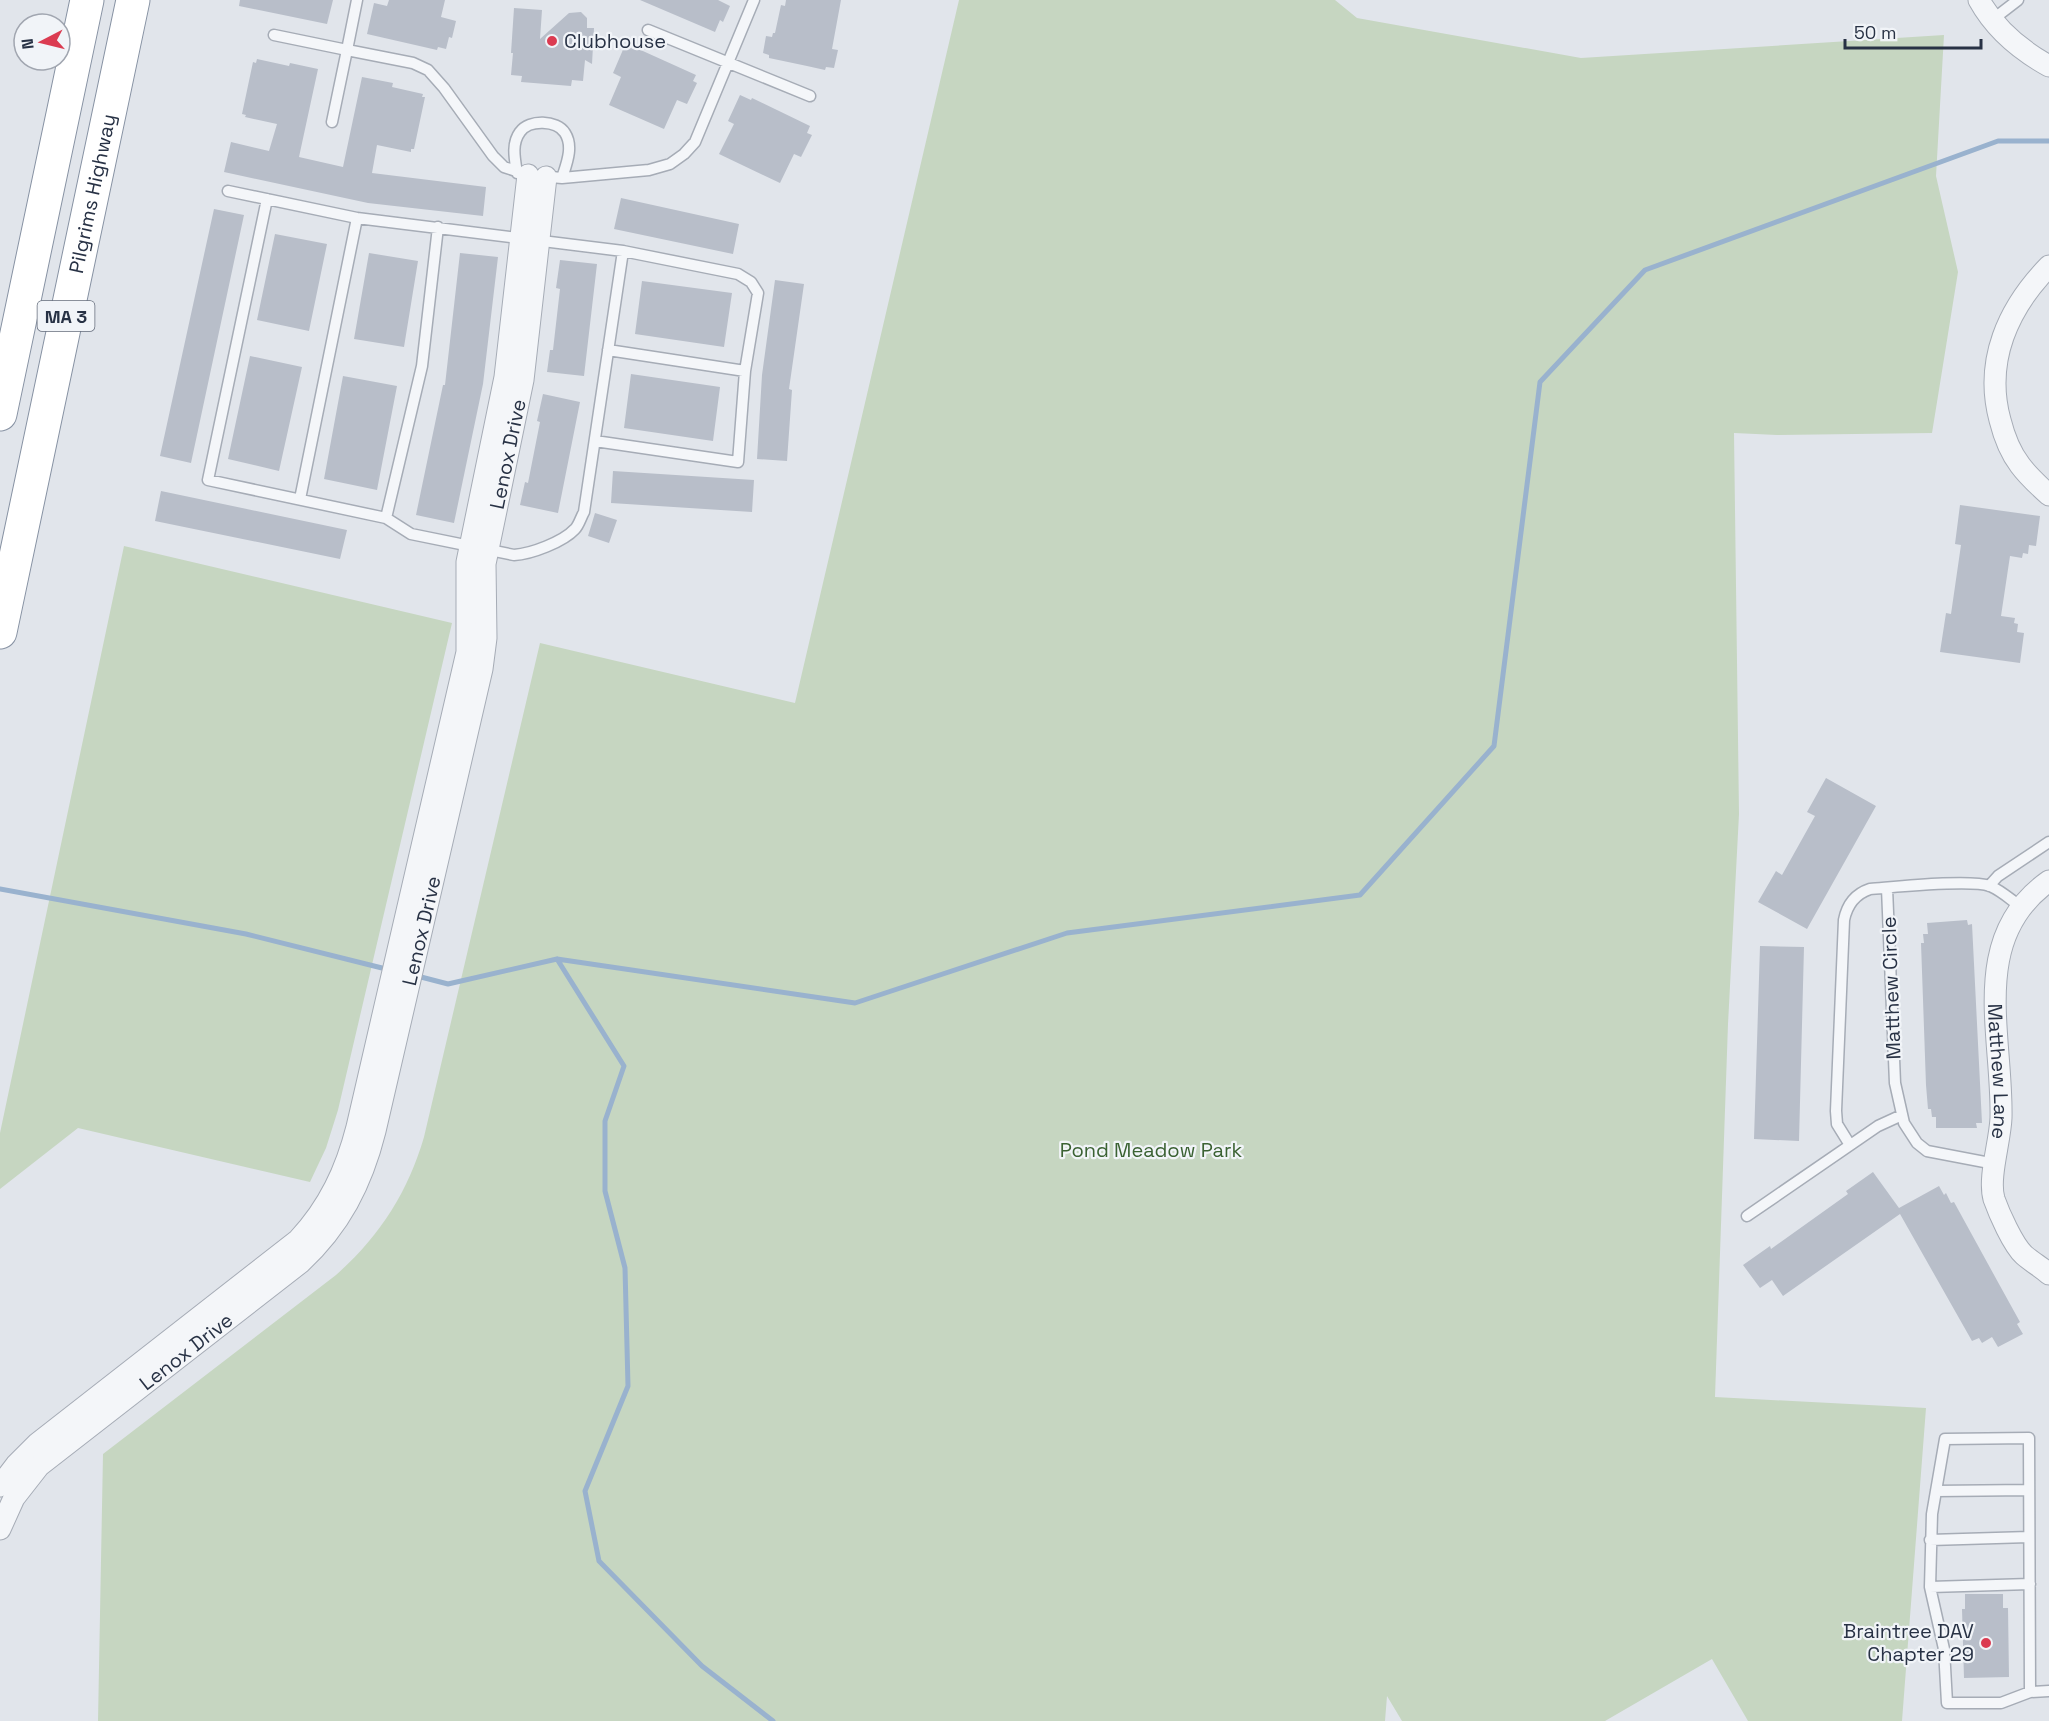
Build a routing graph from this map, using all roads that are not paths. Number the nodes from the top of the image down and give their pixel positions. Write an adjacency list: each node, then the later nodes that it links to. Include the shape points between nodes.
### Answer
1 (87, 0): 25 (highway, MA 3)
2 (133, 0): 31 (highway, Pilgrims Highway / MA 3)
3 (357, 0): 10 (lane)
4 (754, 0): 11 (lane)
5 (1979, 0): 7 (street)
6 (2018, 0): 7 (lane)
7 (1992, 20): 12 (street, via 2022,50)
8 (648, 30): 11 (lane)
9 (274, 35): 10 (lane)
10 (347, 50): 14 (lane); 15 (lane, via 413,63 428,70 504,167)
11 (729, 64): 13 (lane); 15 (lane, via 695,142 670,164 649,170)
12 (2049, 66)
13 (810, 96)
14 (332, 122)
15 (538, 176): 15 (lane, via 568,157 566,134 548,123 526,126 519,133 514,152); 20 (street, Lenox Drive)
16 (228, 191): 17 (lane)
17 (267, 199): 18 (lane); 28 (lane, via 207,480)
18 (357, 218): 19 (lane); 28 (lane)
19 (438, 227): 20 (lane); 29 (lane, via 422,366)
20 (530, 239): 21 (lane); 30 (street, Lenox Drive)
21 (623, 251): 23 (lane); 24 (lane, via 738,274 751,282 758,292)
22 (2049, 266): 27 (street, via 2008,321 1997,357 1995,384 1997,409 2008,444 2020,465)
23 (608, 350): 24 (lane); 26 (lane)
24 (745, 371): 26 (lane, via 738,462)
25 (0, 414)
26 (595, 441): 30 (lane, via 584,512 576,528 562,539 526,554)
27 (2049, 495)
28 (300, 499): 29 (lane)
29 (386, 518): 30 (lane, via 411,534)
30 (478, 548): 42 (street, Lenox Drive, via 484,576 485,654 451,764 366,1129 323,1211 267,1277)
31 (0, 632)
32 (2049, 842): 34 (lane)
33 (2049, 881): 36 (street, Matthew Lane)
34 (1989, 886): 35 (lane, Matthew Circle, via 1971,883); 36 (lane, Matthew Circle)
35 (1887, 888): 37 (lane, Matthew Circle, via 1895,1083); 38 (lane, via 1857,895 1844,920 1836,1111 1837,1124)
36 (2021, 908): 39 (street, Matthew Lane, via 2004,937 1996,968 2001,1109)
37 (1902, 1115): 38 (lane); 39 (lane, Matthew Circle, via 1912,1136 1927,1151)
38 (1850, 1144): 40 (lane)
39 (1995, 1164): 41 (street, Matthew Lane, via 1995,1202 2020,1252)
40 (1747, 1216)
41 (2046, 1268)
42 (71, 1429): 43 (street, Lenox Drive, via 26,1453); 46 (street, Lenox Drive, via 14,1498)
43 (0, 1486)
44 (2029, 1490): 45 (lane); 45 (lane, via 2028,1438 1945,1439); 47 (lane)
45 (1936, 1491): 48 (lane)
46 (0, 1529)
47 (2029, 1537): 48 (lane); 49 (lane)
48 (1930, 1540): 50 (lane)
49 (2030, 1584): 50 (lane); 52 (lane)
50 (1930, 1587): 52 (lane, via 1944,1649 1947,1703 2001,1703)
51 (2049, 1691): 52 (lane)
52 (2030, 1692)

